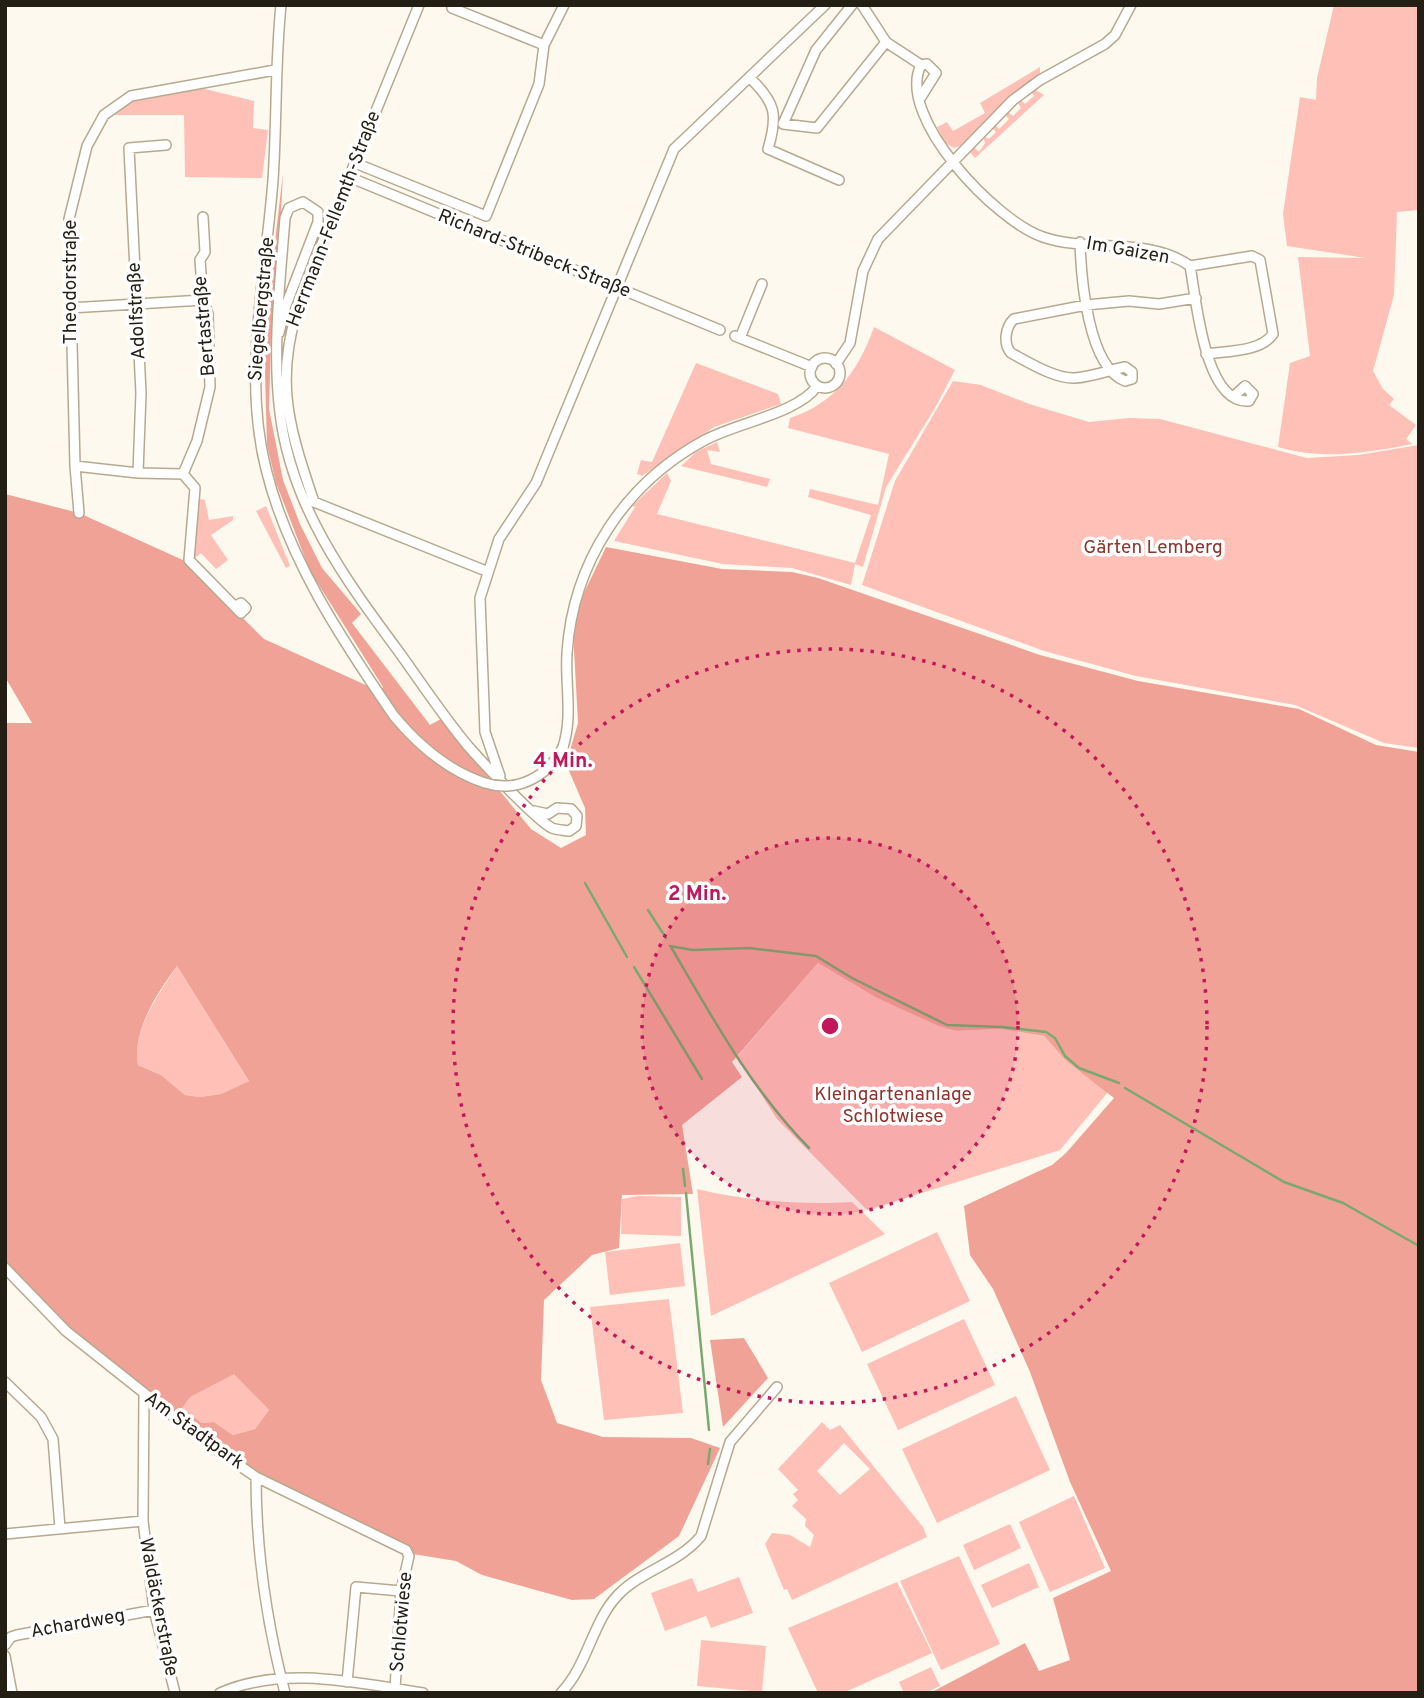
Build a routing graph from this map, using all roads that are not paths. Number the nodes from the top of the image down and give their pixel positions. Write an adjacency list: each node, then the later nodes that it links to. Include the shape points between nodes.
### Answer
1 (281, 5): 13 (street, Siegelbergstraße)
2 (419, 5): 19 (street, Herrmann-Fellemth-Straße)
3 (564, 5): 10 (street)
4 (825, 5): 14 (street)
5 (852, 5): 9 (street, via 816,50 783,124 817,128)
6 (862, 5): 9 (street)
7 (1131, 5): 18 (street, via 1123,24 1105,44 1025,91)
8 (448, 7): 10 (street)
9 (886, 43): 11 (street)
10 (544, 45): 19 (street, via 539,84 486,216)
11 (901, 55): 12 (street); 15 (street, Im Gaizen)
12 (921, 65): 15 (street); 16 (street, via 933,67 936,73)
13 (275, 70): 33 (street, Theodorstraße, via 131,96 104,116 87,146 69,219); 39 (street, Siegelbergstraße, bridge, via 273,177 257,341 260,441 272,491 303,568 394,716 440,761 485,783 511,787 550,767 563,747 569,720 566,664 571,617 584,574 615,518 645,482 678,454 716,433 799,403)
14 (750, 78): 21 (street, via 775,114 768,149); 28 (street, via 674,149)
15 (915, 79): 16 (street, Im Gaizen)
16 (921, 97): 18 (street, Im Gaizen, via 927,126)
17 (166, 145): 31 (street, Adolfstraße, via 130,148)
18 (953, 162): 23 (street, Im Gaizen, via 1024,229 1048,239); 37 (street, via 873,246 863,271 850,343)
19 (355, 163): 20 (street, Herrmann-Fellemth-Straße)
20 (349, 177): 28 (street, Richard-Stribeck-Straße); 45 (street, Herrmann-Fellemth-Straße, via 304,288 288,344 284,381 294,443 314,502)
21 (839, 180)
22 (204, 217): 30 (street, Bertastraße)
23 (1080, 242): 25 (street, Im Gaizen, via 1155,251); 32 (street)
24 (282, 266): 26 (street, via 288,275); 26 (street, via 285,218 289,208 303,202 318,212 318,222); 35 (street)
25 (1189, 266): 29 (street, Im Gaizen); 36 (street, via 1252,256 1261,260 1273,334 1259,345)
26 (298, 271): 35 (street)
27 (762, 284): 38 (street, via 738,337)
28 (618, 289): 34 (street, Richard-Stribeck-Straße); 45 (street, via 536,483 499,539)
29 (1196, 298): 32 (street, via 1158,304); 36 (street, Im Gaizen)
30 (203, 300): 31 (street); 43 (street, Bertastraße, via 208,314 211,387)
31 (137, 303): 33 (street); 42 (street, Adolfstraße, via 142,412)
32 (1087, 305): 32 (street, via 1098,349 1109,370 1070,378 1008,350 1007,329 1014,319)
33 (70, 308): 41 (street, Theodorstraße)
34 (720, 330)
35 (279, 333): 47 (street, via 277,385 282,427 316,530 347,582 450,723)
36 (1206, 354): 40 (street, Im Gaizen, via 1215,378)
37 (836, 363): 38 (street, via 823,359); 39 (street, via 840,373 836,383 828,388)
38 (812, 367): 39 (street, via 811,378)
39 (817, 386)
40 (1234, 396)
41 (75, 466): 42 (street); 44 (street, Theodorstraße)
42 (138, 473): 43 (street)
43 (183, 474): 46 (street, via 195,488 189,560)
44 (79, 513)
45 (486, 571): 47 (street, via 480,598 485,732)
46 (235, 606)
47 (501, 779): 48 (street)
48 (534, 811)
49 (5, 1268): 52 (street, Am Stadtpark, via 66,1331)
50 (5, 1382): 55 (street, via 48,1427 53,1439)
51 (778, 1387): 70 (street, via 730,1442 701,1536 686,1552 618,1595)
52 (144, 1395): 53 (street, Am Stadtpark); 54 (street, Waldäckerstraße)
53 (256, 1477): 57 (street, Am Stadtpark); 62 (street, via 256,1537 264,1602)
54 (143, 1521): 55 (street); 59 (street, Waldäckerstraße)
55 (60, 1528): 56 (street)
56 (5, 1534)
57 (409, 1556): 58 (street, Schlotwiese)
58 (401, 1591): 63 (street, via 356,1587); 64 (street, Schlotwiese)
59 (154, 1610): 60 (street, Achardweg, via 17,1635); 67 (street, Waldäckerstraße)
60 (5, 1645)
61 (5, 1656): 66 (street)
62 (281, 1678): 63 (street); 65 (street); 68 (street)
63 (347, 1682): 64 (street)
64 (395, 1689): 69 (street)
65 (221, 1692)
66 (12, 1693)
67 (175, 1693)
68 (285, 1693)
69 (423, 1693)
70 (561, 1693)

